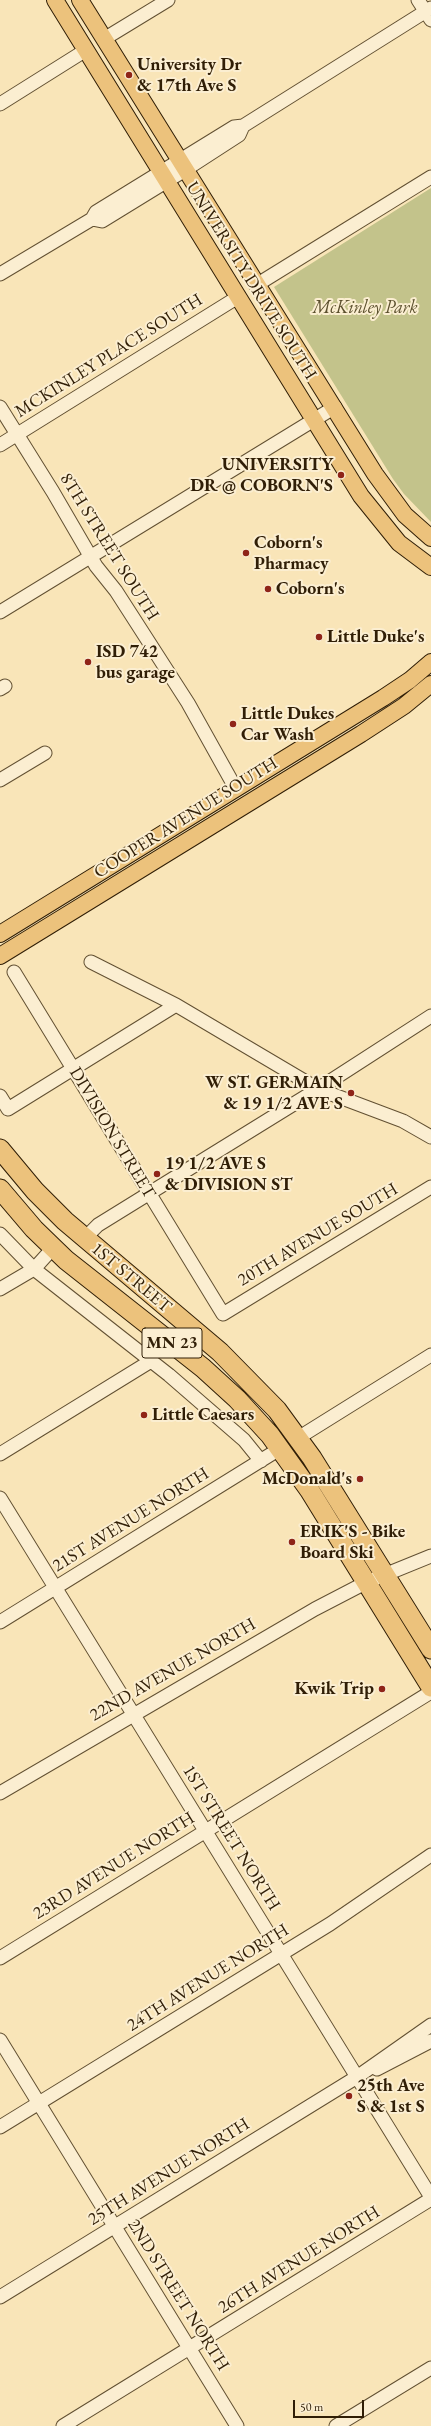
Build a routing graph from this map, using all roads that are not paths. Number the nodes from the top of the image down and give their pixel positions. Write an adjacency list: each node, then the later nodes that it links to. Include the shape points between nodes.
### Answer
1 (55, 0): 7 (main road, UNIVERSITY DRIVE SOUTH)
2 (80, 0): 6 (main road, UNIVERSITY DRIVE SOUTH)
3 (168, 0): 6 (street)
4 (418, 0): 5 (street)
5 (429, 13): 9 (street, via 243,126 239,135)
6 (104, 39): 9 (main road, UNIVERSITY DRIVE SOUTH)
7 (86, 50): 8 (street); 10 (main road, UNIVERSITY DRIVE SOUTH)
8 (0, 104)
9 (182, 166): 10 (street); 13 (main road, UNIVERSITY DRIVE SOUTH)
10 (164, 176): 12 (street, via 102,221 92,219); 14 (main road, UNIVERSITY DRIVE SOUTH)
11 (431, 177): 13 (street)
12 (0, 274)
13 (258, 284): 16 (main road, UNIVERSITY DRIVE SOUTH)
14 (238, 297): 17 (main road, UNIVERSITY DRIVE SOUTH); 18 (street, MCKINLEY PLACE SOUTH)
15 (0, 407): 18 (street, 8TH STREET SOUTH)
16 (335, 407): 17 (street); 20 (main road, UNIVERSITY DRIVE SOUTH, via 394,502)
17 (314, 421): 21 (street); 22 (main road, UNIVERSITY DRIVE SOUTH, via 361,496 388,533)
18 (17, 434): 19 (street, MCKINLEY PLACE SOUTH); 21 (street, 8TH STREET SOUTH)
19 (0, 445)
20 (431, 538)
21 (90, 556): 23 (street); 28 (street, 8TH STREET SOUTH, via 188,703)
22 (431, 567)
23 (0, 612)
24 (431, 662): 28 (main road, via 397,688)
25 (431, 684): 30 (main road, COOPER AVENUE SOUTH, via 404,706 361,734)
26 (45, 753): 27 (street)
27 (0, 780)
28 (236, 789): 29 (main road)
29 (0, 934)
30 (0, 956)
31 (91, 962): 33 (street)
32 (14, 972): 35 (street, DIVISION STREET)
33 (176, 1005): 35 (street); 36 (street)
34 (431, 1016): 36 (street)
35 (73, 1069): 37 (street, via 8,1109); 42 (street, DIVISION STREET)
36 (318, 1089): 38 (street, via 403,1121); 42 (street)
37 (0, 1096)
38 (431, 1137)
39 (0, 1149): 44 (highway, 1ST STREET / MN 23, via 35,1191)
40 (431, 1187): 48 (street, 20TH AVENUE SOUTH)
41 (0, 1188): 45 (highway, 1ST STREET / MN 23)
42 (148, 1193): 44 (street, via 98,1225); 48 (street, DIVISION STREET)
43 (0, 1234): 46 (street)
44 (84, 1239): 51 (highway, 1ST STREET / MN 23, via 220,1352 261,1392)
45 (53, 1248): 46 (street); 52 (highway, 1ST STREET / MN 23, via 202,1368 237,1399)
46 (34, 1269): 47 (street); 50 (street)
47 (0, 1289)
48 (223, 1314)
49 (431, 1355): 51 (street)
50 (151, 1361): 53 (street); 54 (street, via 244,1440)
51 (298, 1438): 57 (highway, MN 23)
52 (282, 1448): 54 (street, 21ST AVENUE NORTH); 58 (highway, MN 23)
53 (0, 1454)
54 (261, 1461): 59 (street, 21ST AVENUE NORTH)
55 (0, 1498): 59 (street, 1ST STREET NORTH)
56 (431, 1556): 57 (street, 22ND AVENUE NORTH)
57 (385, 1575): 58 (street, 22ND AVENUE NORTH); 61 (highway, MN 23)
58 (367, 1582): 62 (highway, MN 23); 64 (street, 22ND AVENUE NORTH, via 310,1611)
59 (55, 1588): 60 (street, 21ST AVENUE NORTH); 64 (street, 1ST STREET NORTH)
60 (0, 1622)
61 (431, 1649)
62 (431, 1687)
63 (431, 1692): 66 (street, 23RD AVENUE NORTH)
64 (133, 1714): 65 (street, 22ND AVENUE NORTH); 66 (street, 1ST STREET NORTH)
65 (0, 1793)
66 (205, 1831): 68 (street, 1ST STREET NORTH); 69 (street, 23RD AVENUE NORTH)
67 (431, 1855): 68 (street, 24TH AVENUE NORTH)
68 (281, 1954): 73 (street, 1ST STREET NORTH); 74 (street, 24TH AVENUE NORTH)
69 (0, 1958)
70 (431, 2025): 73 (street, 25TH AVENUE NORTH)
71 (0, 2040): 74 (street, 2ND STREET NORTH)
72 (431, 2041): 73 (street, 25TH AVENUE NORTH, via 394,2062)
73 (357, 2077): 76 (street, 1ST STREET NORTH); 77 (street, 25TH AVENUE NORTH)
74 (39, 2103): 75 (street, 24TH AVENUE NORTH); 77 (street, 2ND STREET NORTH)
75 (0, 2127)
76 (431, 2198): 79 (street, 26TH AVENUE NORTH)
77 (114, 2226): 78 (street, 25TH AVENUE NORTH); 79 (street, 2ND STREET NORTH)
78 (0, 2297)
79 (189, 2348): 81 (street, 26TH AVENUE NORTH); 82 (street, 2ND STREET NORTH)
80 (431, 2368): 83 (street)
81 (63, 2426)
82 (237, 2426)
83 (336, 2426)

